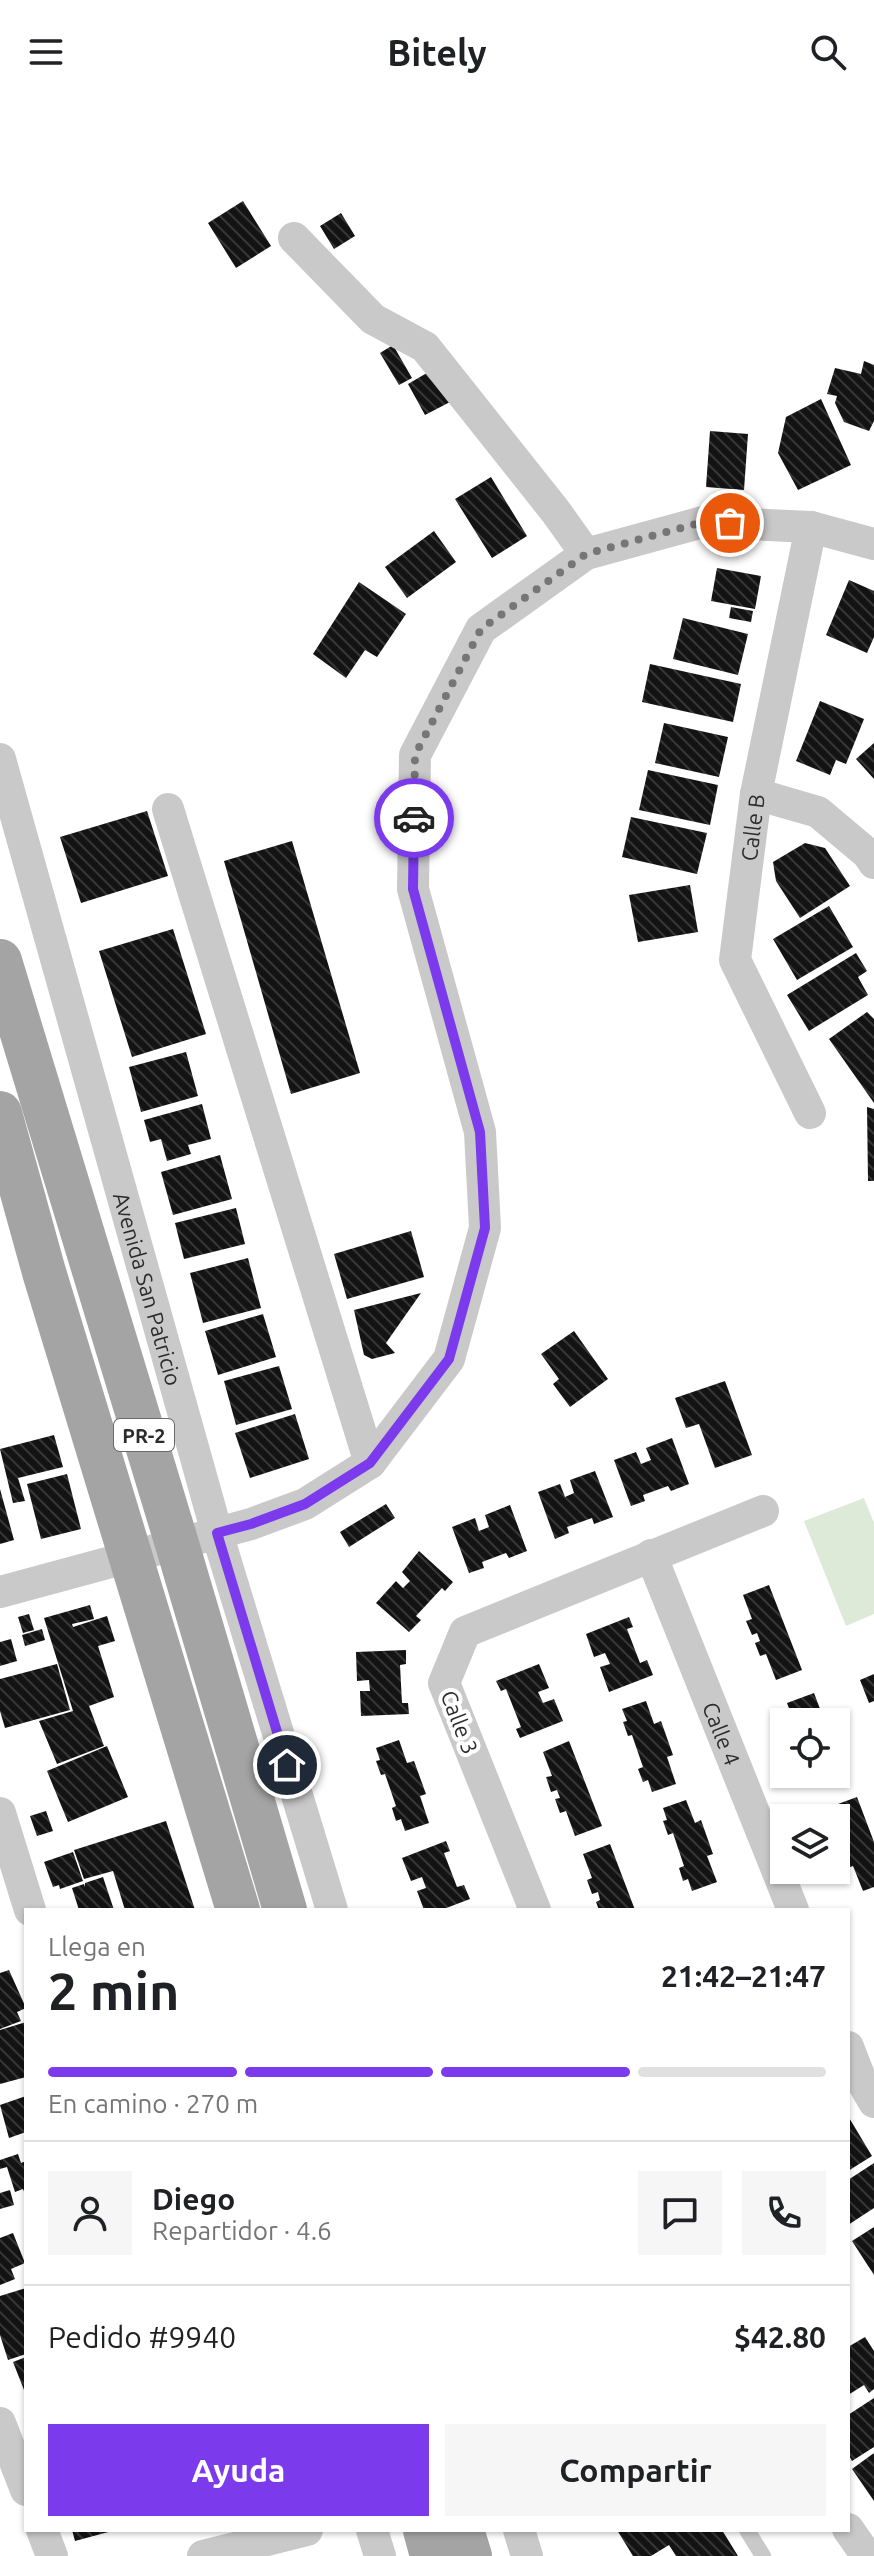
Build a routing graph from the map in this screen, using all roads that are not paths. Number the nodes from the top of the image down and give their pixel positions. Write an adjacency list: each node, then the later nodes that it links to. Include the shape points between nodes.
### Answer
1 (294, 238): 4 (street, via 373,319 425,347)
2 (811, 527): 3 (street); 4 (street, via 703,522); 6 (street, Calle B)
3 (873, 541)
4 (586, 554): 12 (street, via 481,629 415,755 413,889 480,1132 485,1228 449,1359)
5 (0, 759): 14 (street, Avenida San Patricio)
6 (756, 794): 8 (street, via 818,812); 11 (street, Calle B, via 735,960)
7 (168, 809): 12 (street)
8 (874, 863)
9 (0, 961): 14 (main road, PR-2)
10 (0, 1113): 16 (main road, PR-2)
11 (810, 1113)
12 (370, 1463): 14 (street, via 305,1504)
13 (763, 1511): 15 (street, Calle 3)
14 (197, 1538): 16 (street); 21 (main road, PR-2); 22 (street, Avenida San Patricio)
15 (651, 1555): 23 (street, Calle 3, via 465,1632 444,1683); 24 (street, Calle 4)
16 (130, 1557): 17 (street); 20 (main road, PR-2)
17 (0, 1592)
18 (0, 1813): 19 (street)
19 (29, 1908)
20 (237, 1908)
21 (285, 1908)
22 (331, 1908)
23 (534, 1908)
24 (792, 1908)
25 (850, 2052): 26 (street)
26 (874, 2102)
27 (0, 2423): 28 (street)
28 (24, 2485)
29 (43, 2532): 38 (street)
30 (291, 2532): 37 (street)
31 (373, 2532): 40 (street)
32 (426, 2532): 41 (main road)
33 (463, 2532): 42 (main road)
34 (520, 2532): 43 (street)
35 (748, 2532): 44 (lane)
36 (850, 2532): 45 (street)
37 (242, 2538): 39 (street)
38 (52, 2556)
39 (203, 2556)
40 (380, 2556)
41 (432, 2556)
42 (470, 2556)
43 (527, 2556)
44 (763, 2556)
45 (867, 2556)

